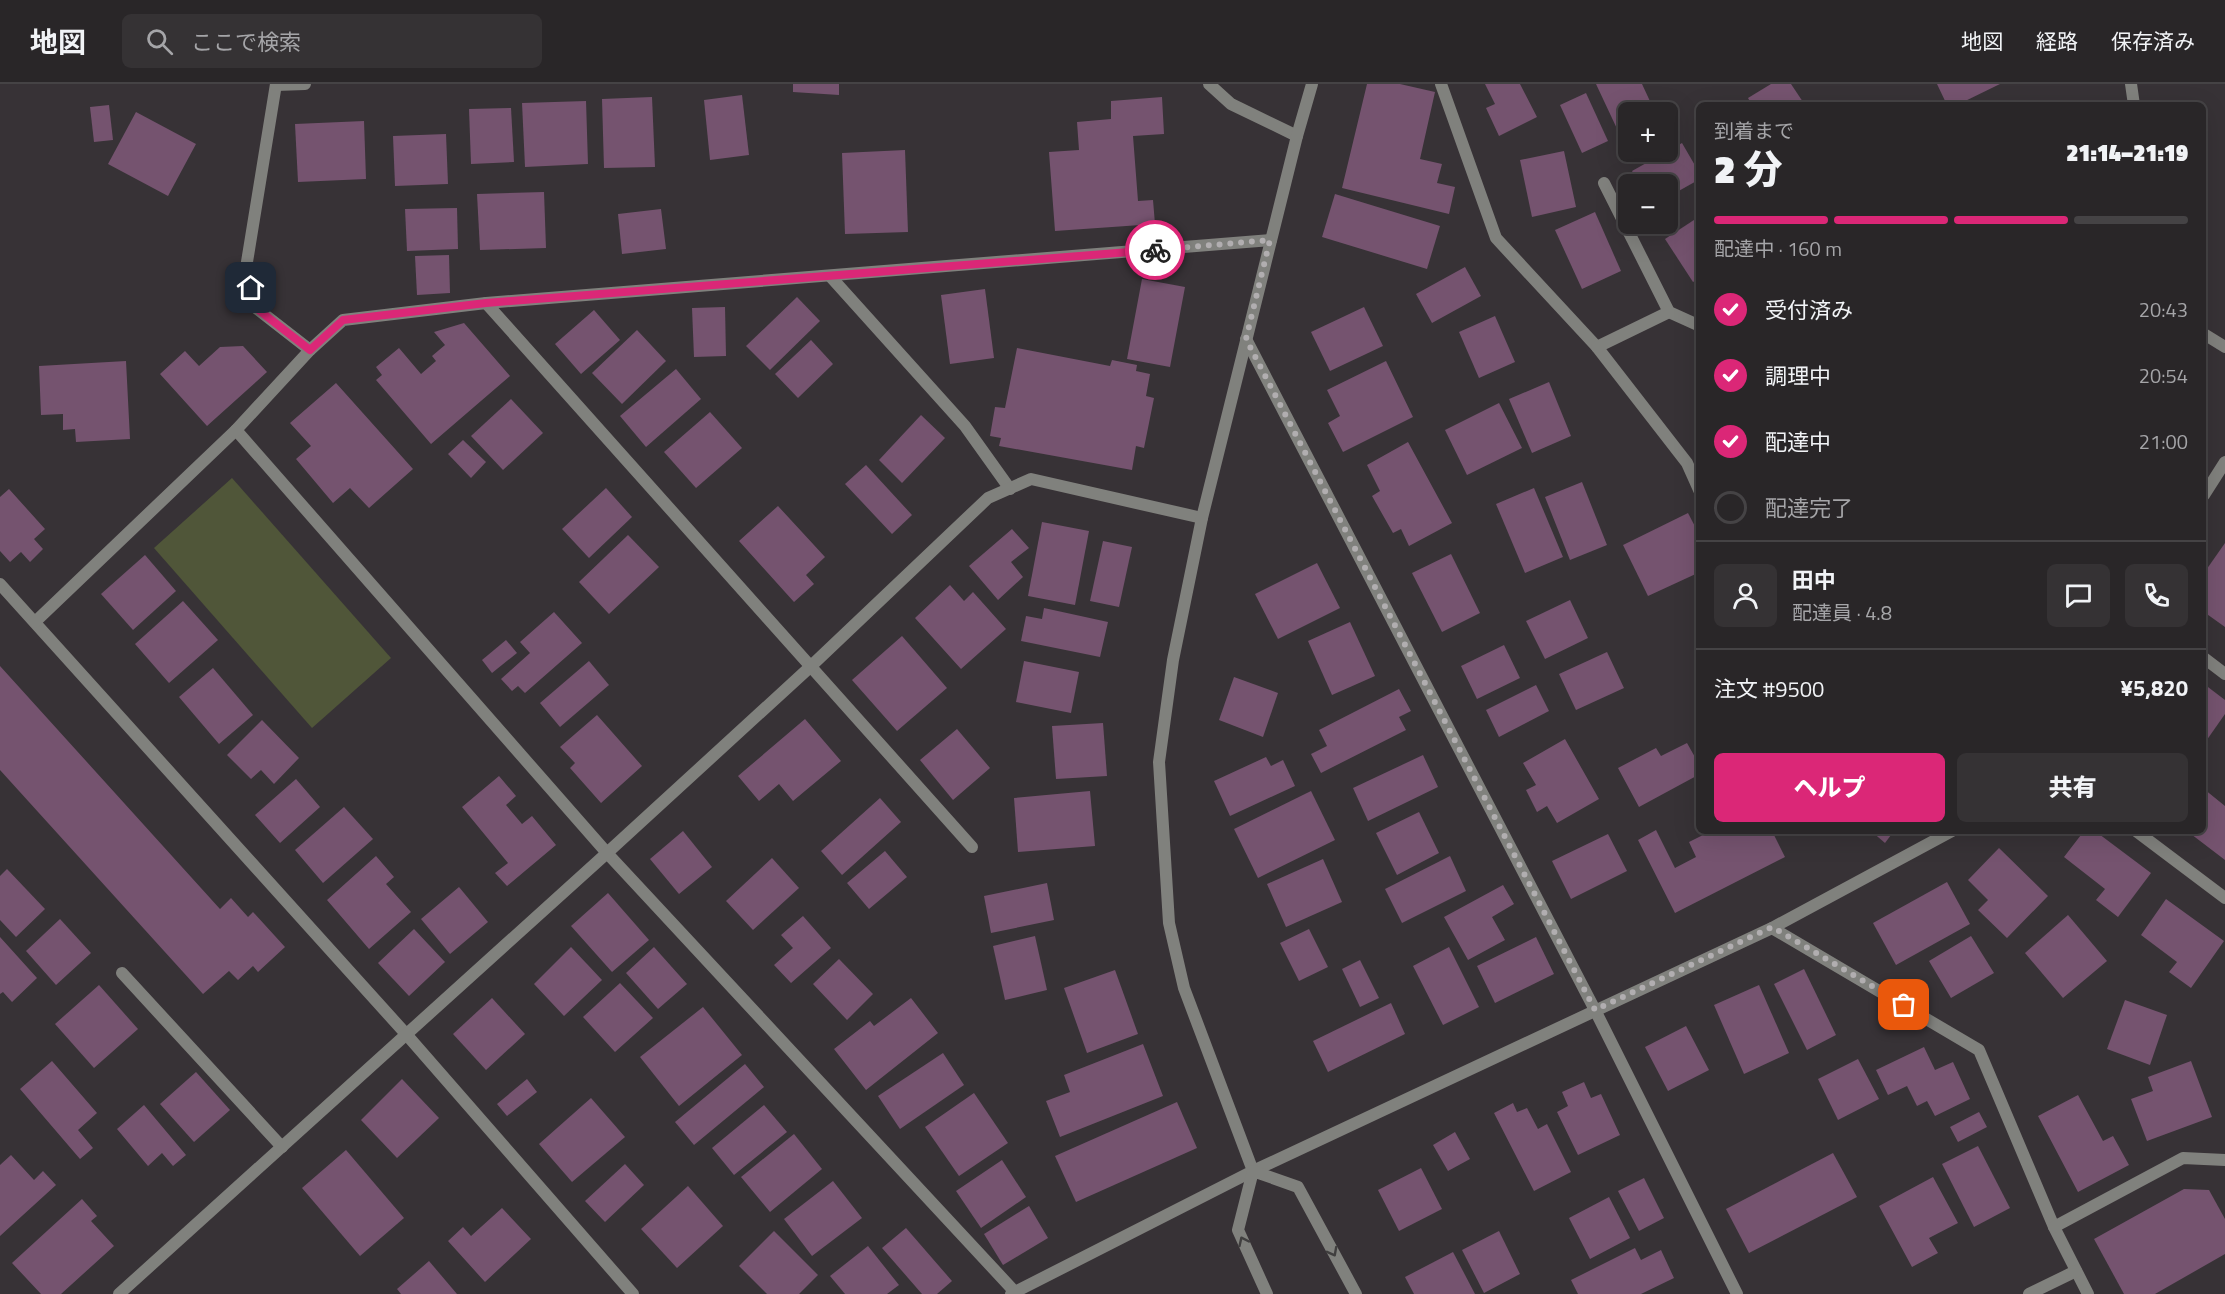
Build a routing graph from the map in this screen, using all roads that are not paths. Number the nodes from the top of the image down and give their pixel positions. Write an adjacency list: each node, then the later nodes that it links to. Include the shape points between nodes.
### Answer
1 (305, 84): 6 (street)
2 (1209, 84): 8 (street, via 1231,104)
3 (1312, 84): 8 (street)
4 (1441, 84): 17 (street, via 1496,238)
5 (2131, 84): 7 (street)
6 (276, 85): 19 (street, via 246,268 256,308)
7 (2134, 102)
8 (1296, 136): 10 (street)
9 (1604, 183): 13 (street)
10 (1270, 240): 11 (street); 16 (street)
11 (830, 276): 12 (street); 23 (street, via 965,426)
12 (486, 303): 19 (street, via 343,320); 29 (street)
13 (1669, 312): 14 (street); 17 (street)
14 (1696, 324)
15 (2206, 335): 18 (street)
16 (1246, 339): 25 (street); 38 (street)
17 (1597, 347): 22 (street, via 1687,464)
18 (2225, 347)
19 (310, 350): 20 (street)
20 (236, 430): 27 (street); 34 (street)
21 (2225, 462): 24 (street)
22 (1696, 483)
23 (1010, 489): 25 (street, via 1031,479); 29 (street, via 988,498)
24 (2206, 492)
25 (1202, 518): 42 (street, via 1173,660 1159,762 1162,847 1169,923 1184,987)
26 (0, 584): 27 (street)
27 (35, 622): 39 (street)
28 (2206, 660): 30 (street)
29 (809, 668): 33 (street); 34 (street)
30 (2225, 674)
31 (1946, 834): 36 (street)
32 (2140, 834): 35 (street)
33 (972, 847)
34 (607, 853): 39 (street); 45 (street)
35 (2225, 898)
36 (1772, 927): 38 (street); 43 (street, via 1979,1050)
37 (122, 973): 40 (street)
38 (1595, 1010): 42 (street); 50 (street)
39 (406, 1034): 40 (street); 47 (street)
40 (282, 1147): 46 (street)
41 (2225, 1160): 43 (street, via 2183,1158)
42 (1253, 1171): 45 (street); 48 (street, one-way to 42, via 1238,1230); 49 (street, one-way to 49, via 1298,1187)
43 (2054, 1227): 44 (street)
44 (2076, 1270): 51 (street); 52 (street)
45 (1013, 1293)
46 (118, 1294)
47 (633, 1294)
48 (1267, 1294)
49 (1356, 1294)
50 (1737, 1294)
51 (2029, 1294)
52 (2088, 1294)

